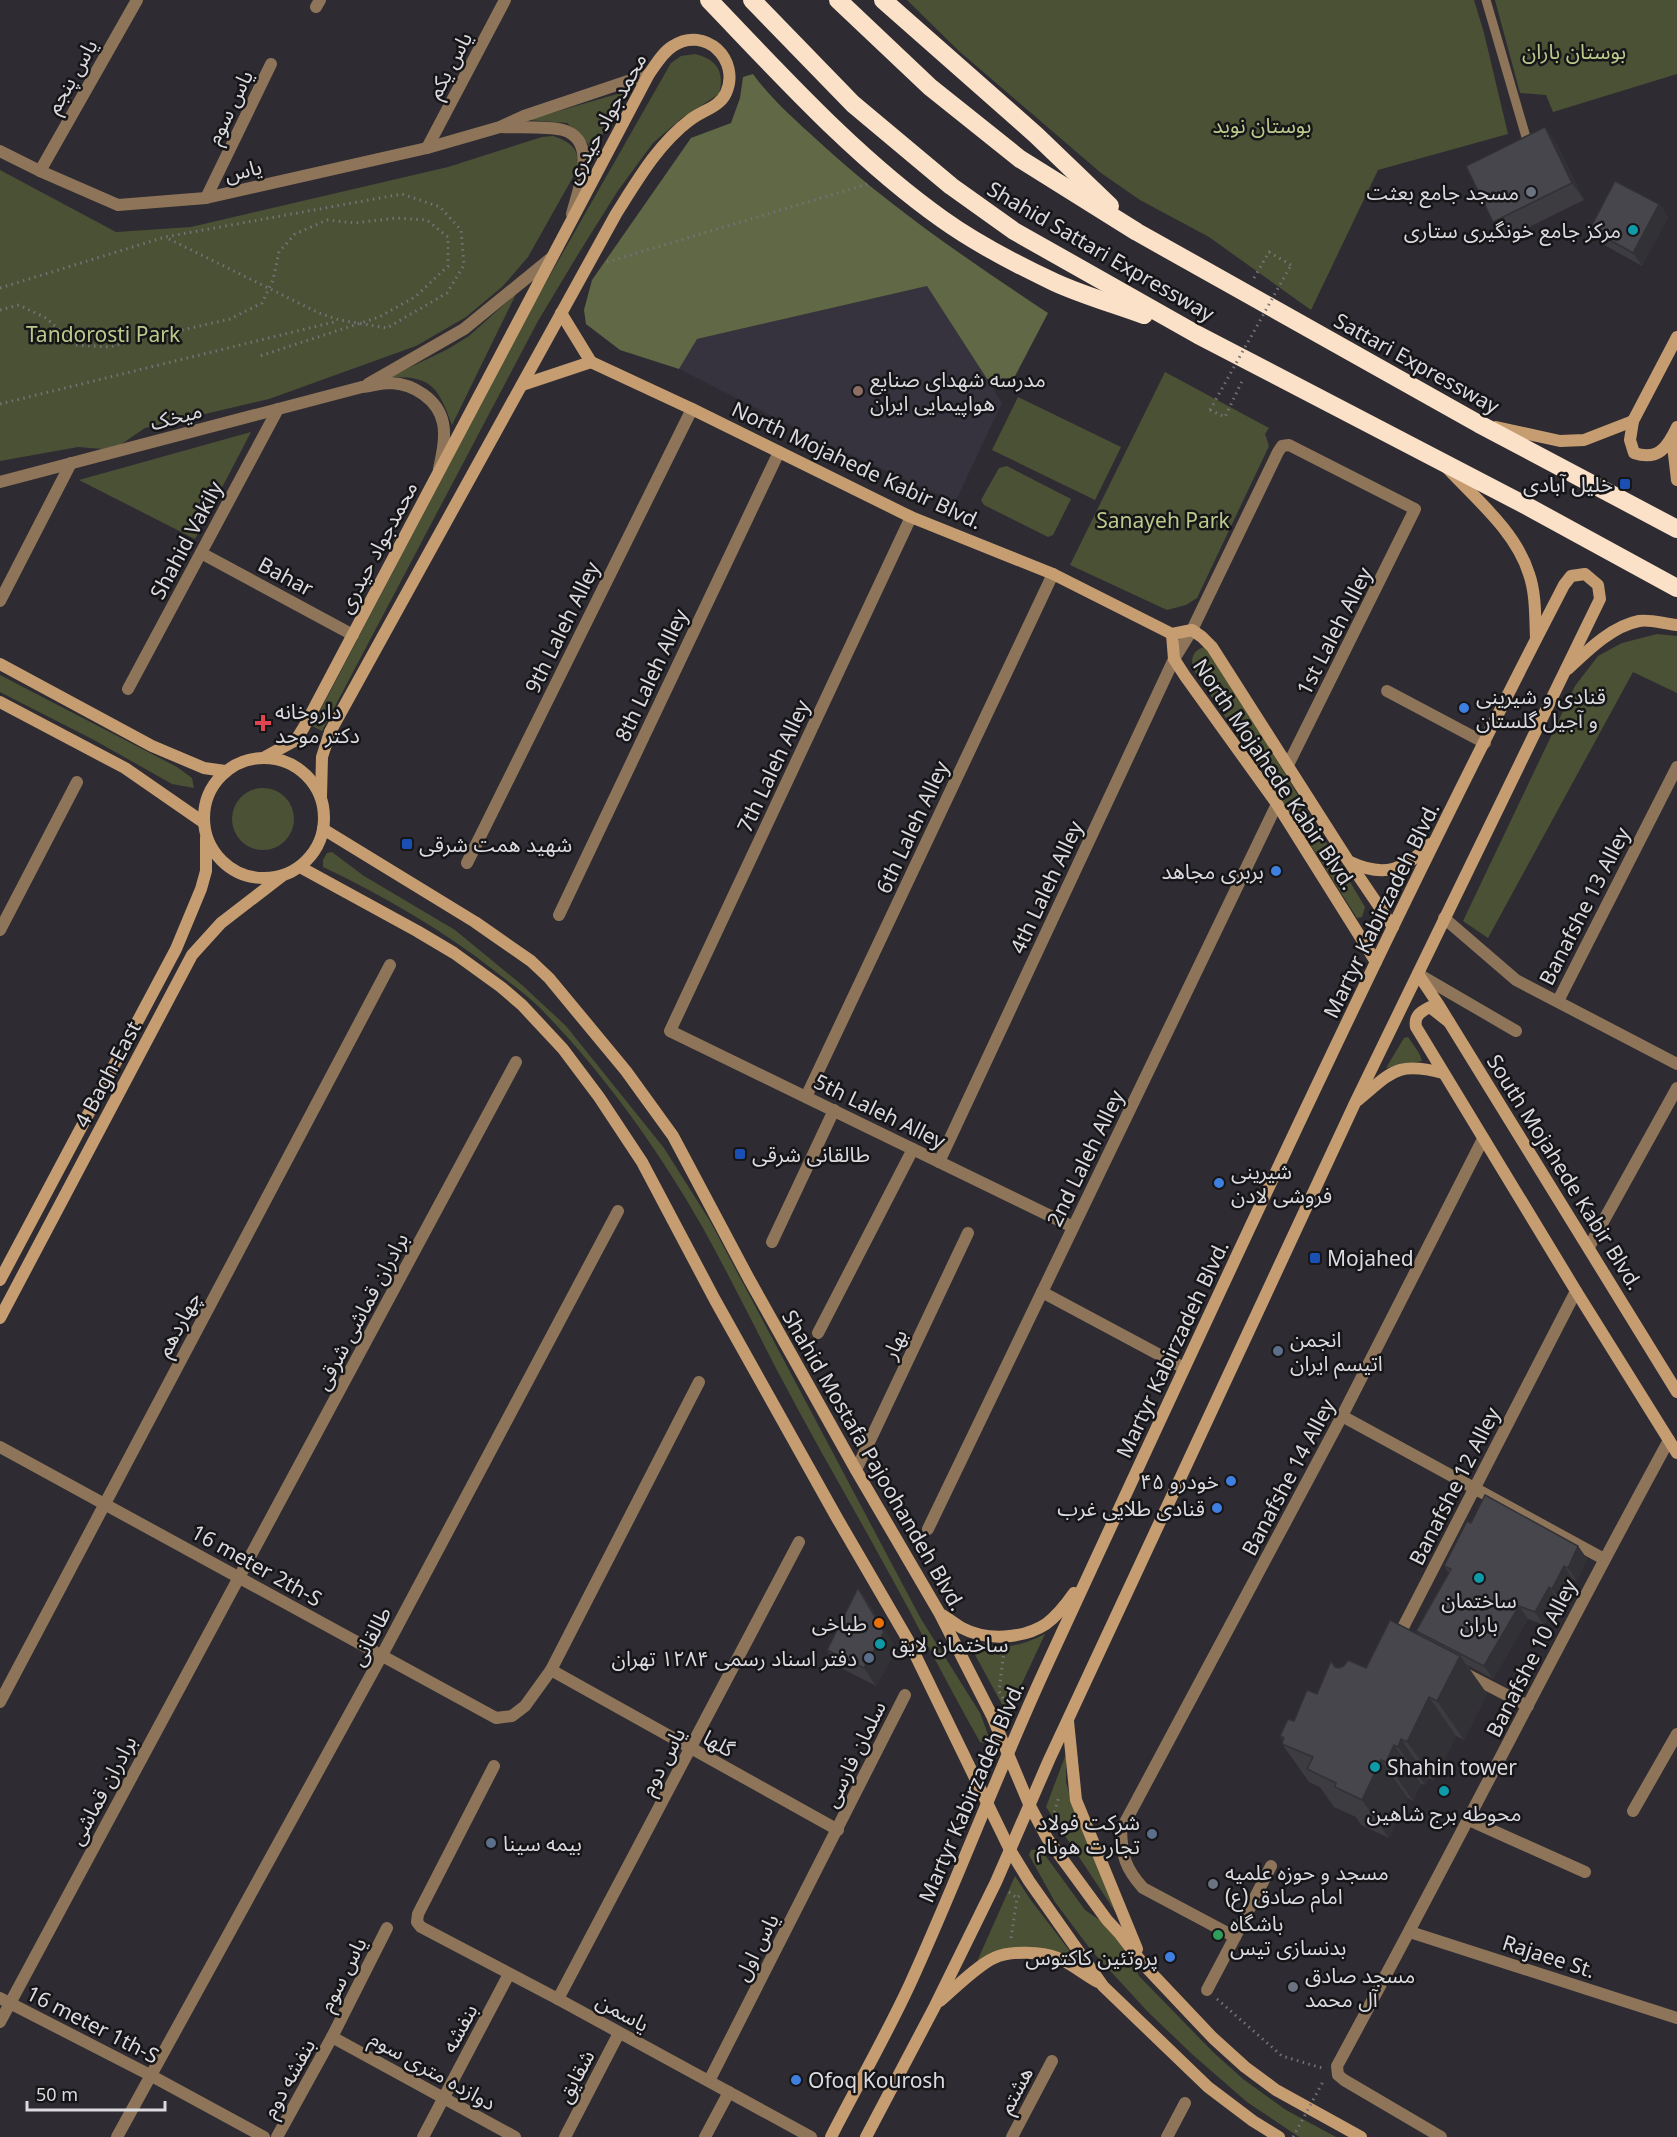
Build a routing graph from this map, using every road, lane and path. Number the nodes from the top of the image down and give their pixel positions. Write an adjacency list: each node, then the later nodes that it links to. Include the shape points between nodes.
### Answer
1 (137, 0): 14 (street, یاس پنجم)
2 (506, 0): 12 (street, یاس یکم)
3 (709, 0): 15 (highway, via 824,120)
4 (752, 0): 29 (highway, Shahid Sattari Expressway, via 853,104 951,186 1014,231)
5 (838, 0): 18 (highway, Shahid Sattari Expressway, via 930,87 1020,159)
6 (883, 0): 18 (highway, via 1036,135)
7 (1486, 0): 11 (lane)
8 (271, 64): 16 (street, یاس سوم)
9 (649, 74): 10 (street); 17 (main road, محمدجواد حیدری); 21 (main road, محمدجواد حیدری, via 664,53 685,40 710,43 720,50 730,73 724,97 670,138 644,170)
10 (500, 127): 12 (street, یاس); 17 (street, via 563,130 573,135 584,151 585,166)
11 (1526, 137)
12 (427, 148): 16 (street, یاس)
13 (0, 151): 14 (street, یاس)
14 (40, 171): 16 (street, یاس, via 118,205)
15 (889, 177): 21 (path); 29 (highway, via 943,220 1055,282)
16 (206, 198)
17 (570, 221): 20 (main road, محمدجواد حیدری)
18 (1137, 232): 24 (highway, Sattari Expressway)
19 (165, 237): 22 (path); 23 (path); 28 (path, via 402,194 440,207 461,230 464,265 447,293 387,328)
20 (550, 259): 35 (street, via 464,329); 45 (main road, محمدجواد حیدری)
21 (586, 268): 26 (main road, محمدجواد حیدری)
22 (0, 288)
23 (268, 290): 25 (path, via 262,303 230,319 110,347 76,345 46,318 19,305); 27 (path); 28 (path, via 279,252 295,234 327,220 427,220 448,237 448,266 415,297)
24 (1246, 293): 33 (path, bridge, via 1269,252 1291,265 1210,410 1225,417); 40 (highway, Sattari Expressway)
25 (0, 310)
26 (561, 313): 32 (main road); 34 (main road, محمدجواد حیدری)
27 (339, 320): 28 (path); 36 (path)
28 (359, 324): 31 (path)
29 (1198, 335): 33 (highway, Shahid Sattari Expressway)
30 (1677, 337): 39 (main road)
31 (260, 356)
32 (591, 362): 34 (main road); 38 (main road, North Mojahede Kabir Blvd.)
33 (1251, 363): 43 (highway, Shahid Sattari Expressway)
34 (522, 385): 72 (main road, محمدجواد حیدری, via 330,732 322,757)
35 (362, 387): 37 (street, میخک); 45 (street, via 391,383 412,387 433,401 443,422)
36 (0, 404)
37 (278, 409): 44 (street, میخک); 51 (street, Shahid Vakily)
38 (692, 409): 42 (main road, North Mojahede Kabir Blvd.); 79 (street, 9th Laleh Alley)
39 (1633, 420): 40 (main road, via 1584,440 1560,441); 41 (main road, via 1630,440 1634,453 1646,457 1659,454)
40 (1479, 424): 50 (highway, Sattari Expressway)
41 (1675, 432): 46 (main road)
42 (779, 452): 49 (main road, North Mojahede Kabir Blvd.); 82 (street, 8th Laleh Alley)
43 (1441, 461): 53 (highway); 59 (main road, via 1508,534 1523,558 1533,591)
44 (71, 463): 47 (street, میخک); 54 (street)
45 (439, 473): 57 (main road, محمدجواد حیدری)
46 (1677, 480)
47 (0, 482)
48 (1414, 514): 56 (street, 4th Laleh Alley, via 1412,507 1289,445 1282,446); 68 (street, 1st Laleh Alley)
49 (911, 517): 52 (main road, North Mojahede Kabir Blvd.); 91 (street, 7th Laleh Alley)
50 (1677, 529)
51 (201, 553): 57 (street, Bahar); 63 (street, Shahid Vakily)
52 (1053, 574): 58 (main road, North Mojahede Kabir Blvd.); 97 (street, 6th Laleh Alley)
53 (1677, 588)
54 (0, 601)
55 (1677, 625): 62 (main road, via 1639,621 1610,633)
56 (1192, 630): 58 (main road, North Mojahede Kabir Blvd.); 60 (street, 4th Laleh Alley); 68 (main road, North Mojahede Kabir Blvd., via 1212,647)
57 (353, 634): 67 (main road, محمدجواد حیدری, via 296,740)
58 (1172, 634): 60 (main road, North Mojahede Kabir Blvd.)
59 (1536, 639): 62 (main road, Martyr Kabirzadeh Blvd., via 1571,576 1585,574 1598,585 1599,599); 66 (main road, Martyr Kabirzadeh Blvd.)
60 (1174, 658): 73 (main road, North Mojahede Kabir Blvd.); 102 (street, 4th Laleh Alley)
61 (0, 664): 70 (main road, via 152,746 204,768)
62 (1561, 676): 83 (main road)
63 (128, 689)
64 (1387, 691): 66 (street)
65 (0, 702): 74 (main road, via 126,768)
66 (1485, 743): 76 (main road, Martyr Kabirzadeh Blvd.)
67 (265, 757): 70 (main road, via 251,758); 72 (main road, via 299,768)
68 (1288, 765): 78 (main road, North Mojahede Kabir Blvd.)
69 (1677, 768): 89 (street, Banafshe 13 Alley)
70 (225, 771): 74 (main road, via 208,794)
71 (77, 782): 85 (street)
72 (321, 797): 75 (main road)
73 (1277, 804): 86 (main road, North Mojahede Kabir Blvd.); 104 (street, 2nd Laleh Alley)
74 (203, 822): 77 (main road)
75 (323, 829): 80 (main road, via 319,844); 120 (main road, Shahid Mostafa Pajoohandeh Blvd., via 475,922 549,978 626,1071 673,1136)
76 (1439, 835): 78 (main road, via 1416,858 1399,868 1380,871); 84 (main road, Martyr Kabirzadeh Blvd.)
77 (206, 838): 81 (main road, via 227,866 244,875 263,879); 108 (main road, 4 Bagh-East, via 206,871 176,949)
78 (1349, 862): 84 (main road, North Mojahede Kabir Blvd.)
79 (467, 863)
80 (300, 867): 81 (main road); 143 (main road, via 454,953 501,987 563,1049 599,1096 642,1162 908,1640)
81 (282, 876): 111 (main road, 4 Bagh-East, via 221,923 192,955)
82 (559, 915)
83 (1444, 918): 88 (main road); 89 (street, Banafshe 13 Alley, via 1516,980)
84 (1393, 927): 86 (main road, Martyr Kabirzadeh Blvd.)
85 (0, 930)
86 (1376, 962): 113 (main road, Martyr Kabirzadeh Blvd.)
87 (390, 965): 122 (street, چهاردهم)
88 (1418, 974): 90 (main road, South Mojahede Kabir Blvd.); 92 (street); 98 (main road)
89 (1558, 1001): 94 (street)
90 (1449, 1022): 95 (main road, via 1430,1007 1415,1020); 107 (main road, South Mojahede Kabir Blvd.)
91 (670, 1031): 97 (street, 5th Laleh Alley)
92 (1516, 1031)
93 (516, 1062): 127 (street, برادران قماشی شرقی)
94 (1677, 1064)
95 (1443, 1073): 98 (main road, via 1426,1068 1399,1069); 100 (main road)
96 (1677, 1088): 107 (street)
97 (806, 1097): 99 (street, 5th Laleh Alley)
98 (1355, 1103): 138 (main road)
99 (834, 1110): 101 (street, 5th Laleh Alley); 106 (street)
100 (1483, 1139): 109 (main road); 116 (street, Banafshe 14 Alley)
101 (913, 1149): 102 (street, 5th Laleh Alley); 112 (street)
102 (939, 1162): 104 (street, 5th Laleh Alley)
103 (618, 1212): 131 (street, طالقانی)
104 (1073, 1227): 110 (street, 2nd Laleh Alley)
105 (968, 1233): 120 (street, بهار)
106 (772, 1242)
107 (1589, 1247): 115 (main road, South Mojahede Kabir Blvd.)
108 (0, 1280)
109 (1576, 1291): 117 (main road); 121 (street, Banafshe 12 Alley)
110 (1042, 1292): 113 (street); 123 (street, 2nd Laleh Alley)
111 (0, 1318)
112 (818, 1333)
113 (1184, 1368): 126 (main road, Martyr Kabirzadeh Blvd.)
114 (699, 1382): 133 (street)
115 (1677, 1392)
116 (1342, 1416): 121 (street); 156 (street, Banafshe 14 Alley, via 1121,1830 1124,1862 1143,1888)
117 (1669, 1440): 119 (main road); 125 (street, Banafshe 10 Alley)
118 (0, 1447): 122 (street, 16 meter 2th-S)
119 (1677, 1453)
120 (856, 1470): 128 (main road, Shahid Mostafa Pajoohandeh Blvd.)
121 (1475, 1489): 125 (street); 129 (street, Banafshe 12 Alley)
122 (105, 1504): 127 (street, 16 meter 2th-S); 136 (street, چهاردهم)
123 (928, 1529)
124 (799, 1542): 140 (street, یاس دوم)
125 (1604, 1559): 137 (street, Banafshe 10 Alley)
126 (1091, 1570): 128 (main road, via 1066,1605 1046,1624 1020,1634 976,1634); 141 (main road, Martyr Kabirzadeh Blvd.)
127 (239, 1578): 131 (street, 16 meter 2th-S); 163 (street, برادران قماشی)
128 (940, 1614): 141 (main road, Shahid Mostafa Pajoohandeh Blvd.)
129 (1398, 1644)
130 (1004, 1649): 135 (path, via 999,1691 1004,1700)
131 (382, 1655): 133 (street, 16 meter 2th-S, via 496,1718 512,1716 525,1706); 171 (street, طالقانی)
132 (1453, 1668): 137 (street)
133 (551, 1670): 140 (street, گلها)
134 (905, 1695): 147 (street, سلمان فارسی)
135 (1011, 1701)
136 (0, 1702)
137 (1528, 1706): 146 (street, Banafshe 10 Alley)
138 (1068, 1720): 144 (main road); 158 (main road, via 1076,1800)
139 (1677, 1734): 145 (street)
140 (690, 1749): 147 (street, گلها); 162 (street, یاس دوم)
141 (1008, 1753): 143 (main road, Martyr Kabirzadeh Blvd.); 144 (main road, Shahid Mostafa Pajoohandeh Blvd.)
142 (494, 1766): 159 (street, یاسمن, via 417,1922)
143 (987, 1803): 148 (main road); 185 (main road, Martyr Kabirzadeh Blvd., via 908,1987)
144 (1029, 1804): 148 (main road); 158 (main road, Shahid Mostafa Pajoohandeh Blvd., via 1047,1838)
145 (1633, 1811)
146 (1469, 1820): 150 (street); 155 (street, Banafshe 10 Alley)
147 (838, 1830): 173 (street, یاس اول)
148 (1010, 1850): 160 (main road); 164 (main road)
149 (1271, 1866): 156 (street)
150 (1585, 1872)
151 (1009, 1892): 153 (path)
152 (1021, 1893): 153 (path)
153 (1017, 1898): 157 (path)
154 (387, 1928): 168 (street, یاس سوم)
155 (1410, 1932): 165 (street, Rajaee St.); 192 (street, Banafshe 10 Alley, via 1337,2066 1338,2075)
156 (1235, 1937): 161 (street)
157 (1010, 1946)
158 (1143, 1964): 191 (main road, Shahid Mostafa Pajoohandeh Blvd., via 1245,2067 1276,2090)
159 (509, 1974): 162 (street, یاسمن); 175 (street, بنفشه)
160 (1103, 1986): 164 (main road, via 1046,1954 1010,1954 994,1958); 189 (main road, via 1208,2087)
161 (1207, 1990): 170 (path, via 1282,2056)
162 (558, 1999): 167 (street, یاسمن)
163 (5, 2001): 166 (street, برادران قماشی); 171 (street, 16 meter 1th-S)
164 (935, 2006): 186 (main road)
165 (1677, 2018)
166 (0, 2022)
167 (619, 2032): 173 (street, یاسمن); 182 (street, شقایق)
168 (332, 2037): 175 (street, دوازده متری سوم); 179 (street, بنفشه دوم)
169 (1052, 2061): 187 (street, هشتم)
170 (1313, 2064)
171 (150, 2075): 177 (street, طالقانی); 178 (street, 16 meter 1th-S)
172 (1324, 2080): 190 (path, bridge)
173 (710, 2081): 174 (street, یاسمن)
174 (729, 2092): 183 (street); 184 (street, یاسمن)
175 (444, 2099): 180 (street, بنفشه); 181 (street, دوازده متری سوم)
176 (1185, 2103): 188 (street)
177 (117, 2137)
178 (264, 2137)
179 (278, 2137)
180 (423, 2137)
181 (515, 2137)
182 (565, 2137)
183 (705, 2137)
184 (811, 2137)
185 (831, 2137)
186 (866, 2137)
187 (1012, 2137)
188 (1167, 2137)
189 (1279, 2137)
190 (1293, 2137)
191 (1361, 2137)
192 (1441, 2137)

